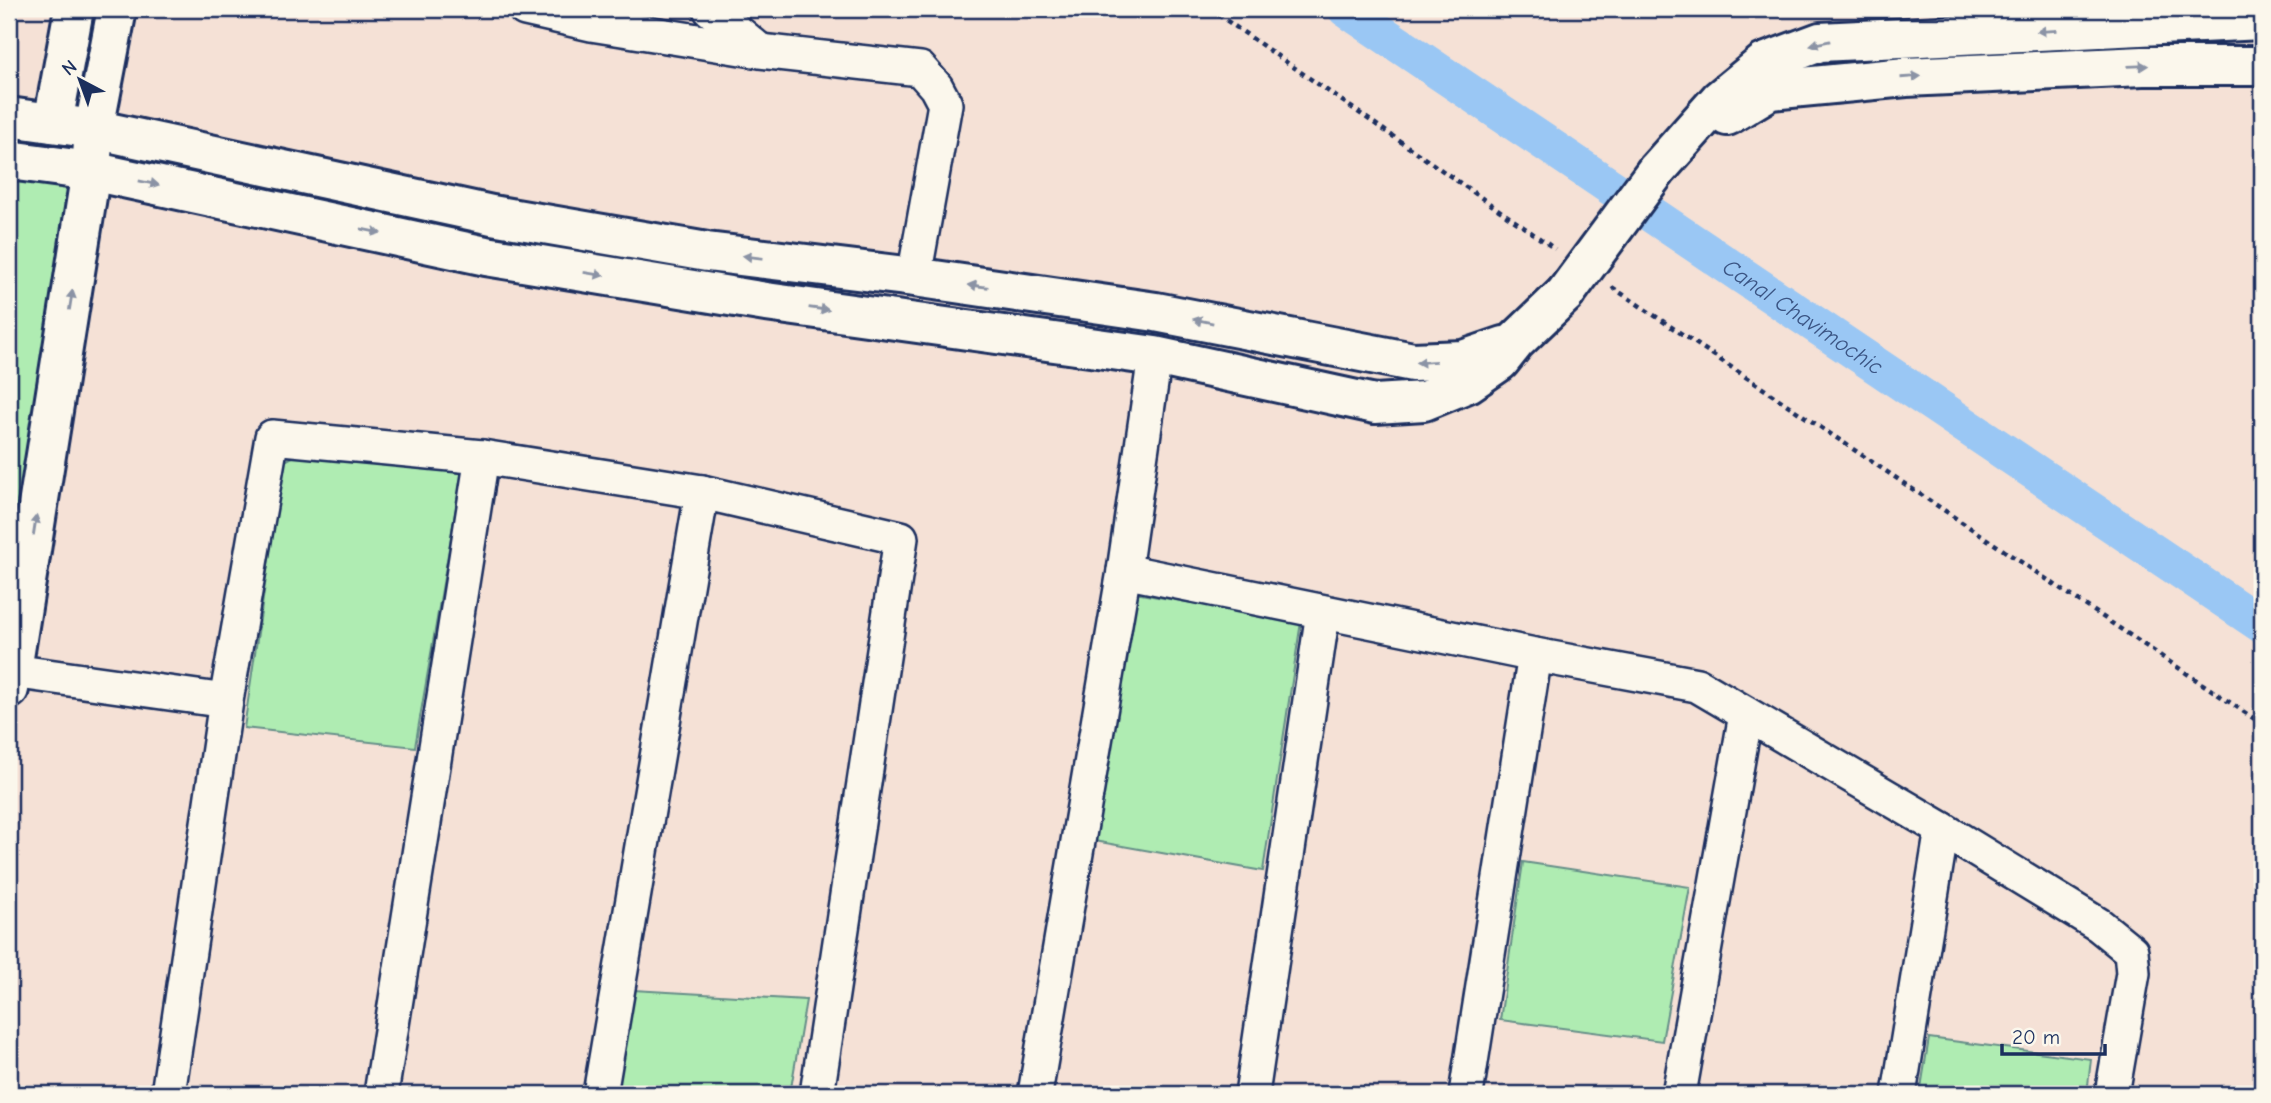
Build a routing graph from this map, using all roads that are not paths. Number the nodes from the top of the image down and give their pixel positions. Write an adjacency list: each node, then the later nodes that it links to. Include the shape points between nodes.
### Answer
1 (74, 9): 10 (street)
2 (117, 9): 11 (street)
3 (525, 9): 5 (street)
4 (710, 9): 7 (street)
5 (600, 16): 7 (street)
6 (2262, 20): 12 (street, one-way to 12, via 1820,41 1764,63 1719,100)
7 (760, 51): 15 (street, via 920,69 936,87 945,104)
8 (2262, 66): 12 (street, one-way to 8, via 1770,90 1933,76 2143,66)
9 (9, 117): 10 (street)
10 (53, 123): 11 (street)
11 (94, 129): 14 (street); 15 (street, one-way to 11, via 707,252 492,215)
12 (1690, 134): 16 (street, bridge, via 1656,171 1565,294)
13 (9, 160): 14 (street)
14 (91, 171): 17 (street, one-way to 17, via 486,256 766,302); 23 (street, one-way to 14)
15 (914, 276): 16 (street, one-way to 15, via 1463,360 1413,362 1156,312)
16 (1516, 341): 17 (street, via 1500,361 1468,383 1424,401 1375,404)
17 (1154, 356): 20 (street)
18 (482, 457): 19 (street); 24 (street, via 272,437); 28 (street)
19 (702, 492): 29 (street); 30 (street, via 901,538)
20 (1124, 572): 21 (street); 31 (street)
21 (1323, 612): 22 (street); 32 (street)
22 (1535, 655): 25 (street, via 1697,685); 33 (street)
23 (10, 680): 24 (street)
24 (226, 701): 27 (street)
25 (1746, 714): 26 (street); 34 (street)
26 (1942, 829): 35 (street); 36 (street, via 2099,925 2131,951 2133,973)
27 (168, 1094)
28 (381, 1094)
29 (600, 1094)
30 (817, 1094)
31 (1035, 1094)
32 (1252, 1094)
33 (1466, 1094)
34 (1679, 1094)
35 (1899, 1094)
36 (2112, 1094)

